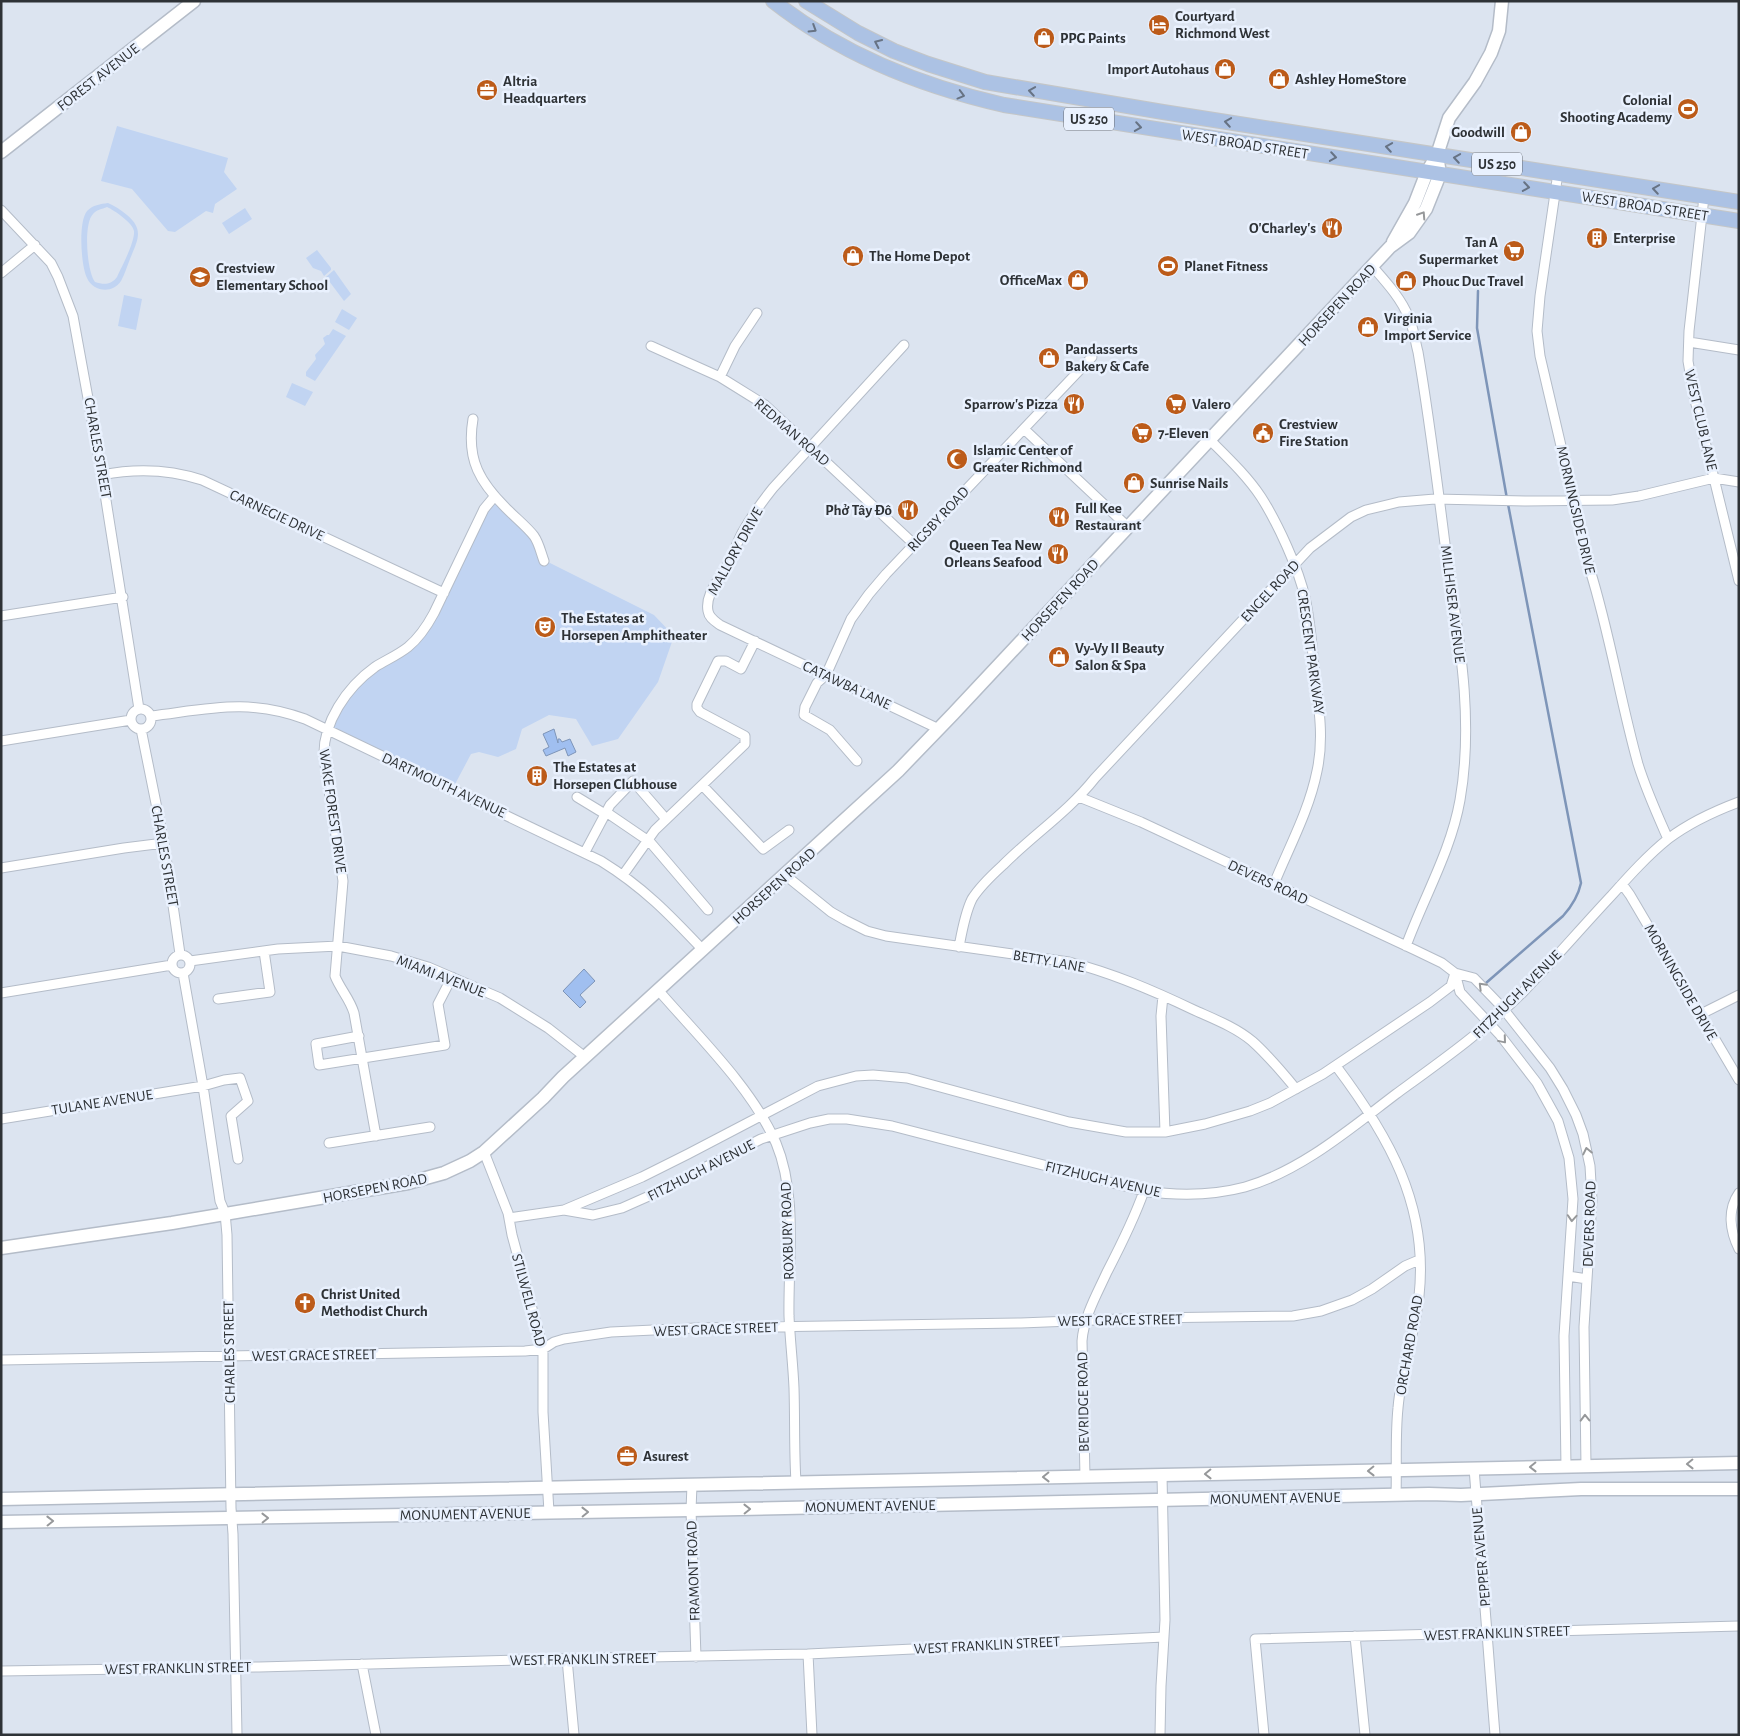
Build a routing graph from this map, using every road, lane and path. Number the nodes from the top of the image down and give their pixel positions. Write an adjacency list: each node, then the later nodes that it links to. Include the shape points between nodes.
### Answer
1 (194, 1): 7 (street, FOREST AVENUE)
2 (773, 1): 6 (main road, WEST BROAD STREET / US 250, one-way to 6, via 832,40 901,75 975,98)
3 (806, 1): 5 (main road, WEST BROAD STREET / US 250, one-way to 3, via 985,82 928,64 858,33)
4 (1502, 1): 8 (street, HORSEPEN ROAD, via 1499,31 1491,53 1449,118)
5 (1080, 99): 6 (main road); 8 (main road, WEST BROAD STREET / US 250, one-way to 5)
6 (1078, 118): 9 (main road, WEST BROAD STREET / US 250, one-way to 9)
7 (1, 152)
8 (1437, 155): 9 (street, HORSEPEN ROAD); 10 (main road, WEST BROAD STREET / US 250, one-way to 8)
9 (1434, 173): 11 (main road, WEST BROAD STREET / US 250, one-way to 11); 18 (street, HORSEPEN ROAD, via 1390,247)
10 (1558, 173): 11 (street, MORNINGSIDE DRIVE); 12 (main road, WEST BROAD STREET / US 250, one-way to 10)
11 (1555, 192): 15 (main road, WEST BROAD STREET / US 250); 36 (street, MORNINGSIDE DRIVE, via 1537,331 1543,372)
12 (1704, 197): 13 (main road, WEST BROAD STREET / US 250); 15 (street, WEST CLUB LANE)
13 (1739, 202)
14 (1, 210): 17 (street, CHARLES STREET)
15 (1702, 215): 16 (main road, WEST BROAD STREET / US 250); 21 (street, WEST CLUB LANE)
16 (1739, 220)
17 (35, 245): 19 (street); 31 (street, CHARLES STREET, via 51,263 73,316)
18 (1372, 266): 29 (street, HORSEPEN ROAD); 35 (street, MILLHISER AVENUE, via 1396,294 1411,322 1424,385)
19 (1, 274)
20 (757, 313): 26 (street, via 735,346)
21 (1689, 342): 24 (street); 32 (street, WEST CLUB LANE, via 1692,388)
22 (904, 345): 30 (street, MALLORY DRIVE)
23 (651, 346): 26 (street, REDMAN ROAD)
24 (1739, 350)
25 (1092, 357): 28 (street, RIGSBY ROAD)
26 (720, 377): 30 (street, REDMAN ROAD, via 765,405)
27 (473, 419): 34 (street, via 471,440 475,464 485,486)
28 (1024, 429): 37 (street); 38 (street, RIGSBY ROAD)
29 (1211, 441): 37 (street, HORSEPEN ROAD); 40 (street, CRESCENT PARKWAY, via 1261,497)
30 (810, 447): 38 (street, REDMAN ROAD); 45 (street, MALLORY DRIVE, via 757,509 711,592 707,610 710,618)
31 (102, 475): 42 (street, CARNEGIE DRIVE, via 156,470 202,480); 43 (street, CHARLES STREET)
32 (1714, 478): 33 (street); 36 (street, ENGEL ROAD, via 1638,496); 41 (street, WEST CLUB LANE)
33 (1739, 482)
34 (494, 496): 39 (street, via 534,535); 42 (street, WAKE FOREST DRIVE, via 484,509)
35 (1439, 500): 36 (street, ENGEL ROAD); 40 (street, ENGEL ROAD, via 1399,502 1366,510 1351,517 1310,548); 73 (street, MILLHISER AVENUE, via 1464,694 1464,770 1460,801 1448,844)
36 (1574, 501): 62 (street, MORNINGSIDE DRIVE, via 1639,765)
37 (1128, 527): 52 (street, HORSEPEN ROAD)
38 (915, 545): 46 (street, RIGSBY ROAD, via 858,608)
39 (544, 561)
40 (1295, 564): 57 (street, ENGEL ROAD); 69 (street, CRESCENT PARKWAY, via 1310,628 1321,725 1320,754 1311,795)
41 (1739, 581)
42 (444, 593): 51 (street, WAKE FOREST DRIVE, via 416,639 362,677 350,690)
43 (123, 597): 44 (street); 47 (street, CHARLES STREET)
44 (1, 616)
45 (755, 641): 46 (street, CATAWBA LANE); 55 (street, via 741,669 726,661 718,661 697,704 700,712 745,736 745,744)
46 (826, 675): 52 (street, CATAWBA LANE); 54 (street, RIGSBY ROAD, via 817,683 804,715 830,730)
47 (139, 709): 48 (street, via 148,711); 49 (street, via 132,714)
48 (151, 716): 50 (street, via 149,725); 51 (street, DARTMOUTH AVENUE, via 250,706 290,713)
49 (131, 720): 50 (street, via 136,728); 53 (street)
50 (141, 729): 64 (street, CHARLES STREET)
51 (328, 730): 65 (street, DARTMOUTH AVENUE); 72 (street, WAKE FOREST DRIVE, via 324,758 343,881)
52 (939, 730): 68 (street, HORSEPEN ROAD)
53 (1, 741)
54 (857, 761)
55 (702, 785): 60 (street); 61 (street, via 763,849)
56 (577, 796): 59 (street)
57 (1079, 797): 69 (street, DEVERS ROAD); 74 (street, ENGEL ROAD, via 1014,854 977,892 966,914)
58 (1739, 802): 62 (street, FITZHUGH AVENUE)
59 (605, 813): 60 (street, via 634,781); 63 (street); 65 (street)
60 (666, 820): 63 (street)
61 (789, 830)
62 (1668, 839): 70 (street, FITZHUGH AVENUE)
63 (647, 840): 67 (street); 71 (street)
64 (164, 843): 66 (street); 77 (street, CHARLES STREET)
65 (584, 852): 67 (street, DARTMOUTH AVENUE)
66 (1, 868)
67 (623, 875): 76 (street, DARTMOUTH AVENUE, via 653,898)
68 (785, 875): 74 (street, BETTY LANE, via 832,912 867,931); 76 (street, HORSEPEN ROAD)
69 (1274, 884): 73 (street, DEVERS ROAD)
70 (1622, 884): 88 (street, FITZHUGH AVENUE); 89 (street, MORNINGSIDE DRIVE)
71 (708, 910)
72 (338, 946): 75 (street, MIAMI AVENUE); 82 (street, MIAMI AVENUE, via 406,960); 91 (street, WAKE FOREST DRIVE, via 335,976 352,1004)
73 (1406, 946): 81 (street, DEVERS ROAD, via 1442,963)
74 (959, 947): 86 (street, BETTY LANE, via 1089,967)
75 (264, 950): 78 (street, MIAMI AVENUE); 87 (street, via 270,992)
76 (703, 950): 83 (street, HORSEPEN ROAD)
77 (180, 954): 78 (street); 79 (street, via 173,959)
78 (190, 961): 80 (street, via 190,967)
79 (172, 965): 80 (street); 84 (street)
80 (183, 973): 96 (street, CHARLES STREET)
81 (1454, 973): 88 (street, DEVERS ROAD, one-way to 81, via 1474,978); 90 (street, DEVERS ROAD, via 1460,992); 94 (street, FITZHUGH AVENUE, via 1451,986)
82 (452, 977): 92 (street, via 438,1004 445,1045); 93 (street, MIAMI AVENUE, via 517,1008)
83 (658, 990): 93 (street, HORSEPEN ROAD); 99 (street, ROXBURY ROAD, via 727,1070)
84 (1, 993)
85 (1739, 995): 89 (street)
86 (1163, 996): 97 (street, BETTY LANE, via 1242,1034 1267,1055); 102 (street)
87 (218, 1000)
88 (1504, 1010): 90 (street, FITZHUGH AVENUE); 117 (street, DEVERS ROAD, one-way to 88, via 1592,1200 1590,1166 1583,1134 1563,1088)
89 (1701, 1014): 95 (street, MORNINGSIDE DRIVE)
90 (1490, 1024): 98 (street, FITZHUGH AVENUE); 116 (street, DEVERS ROAD, one-way to 116, via 1537,1083 1564,1138 1572,1173 1573,1199)
91 (359, 1036): 92 (street, WAKE FOREST DRIVE); 92 (street, via 316,1044 319,1065)
92 (363, 1057): 104 (street, WAKE FOREST DRIVE)
93 (585, 1057): 106 (street, HORSEPEN ROAD)
94 (1336, 1066): 97 (street, FITZHUGH AVENUE); 98 (street, ORCHARD ROAD)
95 (1739, 1080)
96 (203, 1086): 100 (street, TULANE AVENUE); 107 (street, TULANE AVENUE, via 240,1078 248,1101 231,1116); 111 (street, CHARLES STREET, via 220,1202)
97 (1296, 1088): 102 (street, FITZHUGH AVENUE, via 1250,1111)
98 (1370, 1114): 108 (street, FITZHUGH AVENUE, via 1304,1160 1247,1186 1204,1195); 115 (street, ORCHARD ROAD, via 1395,1157 1408,1189 1419,1238)
99 (760, 1115): 102 (street, FITZHUGH AVENUE, via 818,1086 873,1074 907,1078 1100,1128); 103 (street, ROXBURY ROAD); 110 (street, FITZHUGH AVENUE, via 665,1166)
100 (1, 1119)
101 (430, 1127): 104 (street)
102 (1165, 1132)
103 (772, 1135): 108 (street, FITZHUGH AVENUE, via 829,1120 869,1121); 110 (street, FITZHUGH AVENUE, via 622,1208 593,1215); 119 (street, ROXBURY ROAD, via 789,1195)
104 (376, 1136): 105 (street)
105 (329, 1143)
106 (484, 1152): 111 (street, HORSEPEN ROAD, via 444,1173 408,1184); 112 (street, STILWELL ROAD)
107 (238, 1159)
108 (1144, 1191): 118 (street, BEVRIDGE ROAD)
109 (1739, 1193): 114 (street, via 1732,1208 1731,1222)
110 (564, 1210): 112 (street, FITZHUGH AVENUE)
111 (225, 1214): 113 (street, HORSEPEN ROAD); 121 (street, CHARLES STREET)
112 (509, 1218): 120 (street, STILWELL ROAD)
113 (1, 1248)
114 (1739, 1249)
115 (1419, 1260): 118 (street, WEST GRACE STREET, via 1352,1300 1321,1311 1274,1317); 127 (street, ORCHARD ROAD, via 1419,1295 1398,1408)
116 (1568, 1276): 117 (street); 125 (street, DEVERS ROAD, via 1564,1336)
117 (1587, 1279): 124 (street, DEVERS ROAD, one-way to 117)
118 (1085, 1320): 119 (street, WEST GRACE STREET); 129 (street, BEVRIDGE ROAD, via 1082,1341)
119 (790, 1327): 120 (street, WEST GRACE STREET, via 611,1332 564,1339); 130 (street, ROXBURY ROAD)
120 (543, 1349): 121 (street, WEST GRACE STREET); 132 (street, STILWELL ROAD)
121 (229, 1356): 122 (street, WEST GRACE STREET); 135 (street, CHARLES STREET)
122 (1, 1360)
123 (1739, 1463): 124 (street, MONUMENT AVENUE, one-way to 124)
124 (1584, 1466): 125 (street, MONUMENT AVENUE); 133 (street)
125 (1566, 1467): 126 (street, MONUMENT AVENUE, one-way to 126)
126 (1474, 1468): 127 (street, MONUMENT AVENUE); 136 (street, PEPPER AVENUE)
127 (1397, 1470): 128 (street, MONUMENT AVENUE, one-way to 128); 137 (street, ORCHARD ROAD)
128 (1162, 1475): 129 (street, MONUMENT AVENUE); 139 (street)
129 (1085, 1476): 130 (street, MONUMENT AVENUE, one-way to 130)
130 (796, 1482): 131 (street, MONUMENT AVENUE)
131 (692, 1485): 132 (street, MONUMENT AVENUE); 140 (street, FRAMONT ROAD)
132 (547, 1488): 135 (street, MONUMENT AVENUE); 141 (street, STILWELL ROAD)
133 (1581, 1489): 134 (street, MONUMENT AVENUE); 136 (street, MONUMENT AVENUE)
134 (1739, 1489)
135 (231, 1494): 138 (street, MONUMENT AVENUE); 142 (street, CHARLES STREET)
136 (1476, 1494): 137 (street, MONUMENT AVENUE); 145 (street, PEPPER AVENUE)
137 (1396, 1495): 139 (street, MONUMENT AVENUE)
138 (1, 1499)
139 (1162, 1500): 140 (street, MONUMENT AVENUE, one-way to 139); 147 (street)
140 (691, 1510): 141 (street, MONUMENT AVENUE, one-way to 140); 149 (street, FRAMONT ROAD)
141 (549, 1512): 142 (street, MONUMENT AVENUE, one-way to 141)
142 (231, 1518): 143 (street, MONUMENT AVENUE, one-way to 142); 152 (street, CHARLES STREET)
143 (1, 1522)
144 (1739, 1626): 145 (street, WEST FRANKLIN STREET)
145 (1487, 1633): 146 (street, WEST FRANKLIN STREET); 161 (street, PEPPER AVENUE)
146 (1355, 1636): 159 (street, WEST FRANKLIN STREET, via 1255,1639); 160 (street)
147 (1164, 1637): 148 (street, WEST FRANKLIN STREET); 158 (street)
148 (808, 1654): 149 (street, WEST FRANKLIN STREET); 157 (street)
149 (696, 1656): 150 (street, WEST FRANKLIN STREET)
150 (567, 1659): 151 (street, WEST FRANKLIN STREET); 156 (street)
151 (362, 1664): 152 (street, WEST FRANKLIN STREET); 155 (street)
152 (236, 1666): 153 (street, WEST FRANKLIN STREET); 154 (street, CHARLES STREET)
153 (1, 1671)
154 (237, 1735)
155 (376, 1735)
156 (574, 1735)
157 (812, 1735)
158 (1160, 1735)
159 (1264, 1735)
160 (1365, 1735)
161 (1495, 1735)

